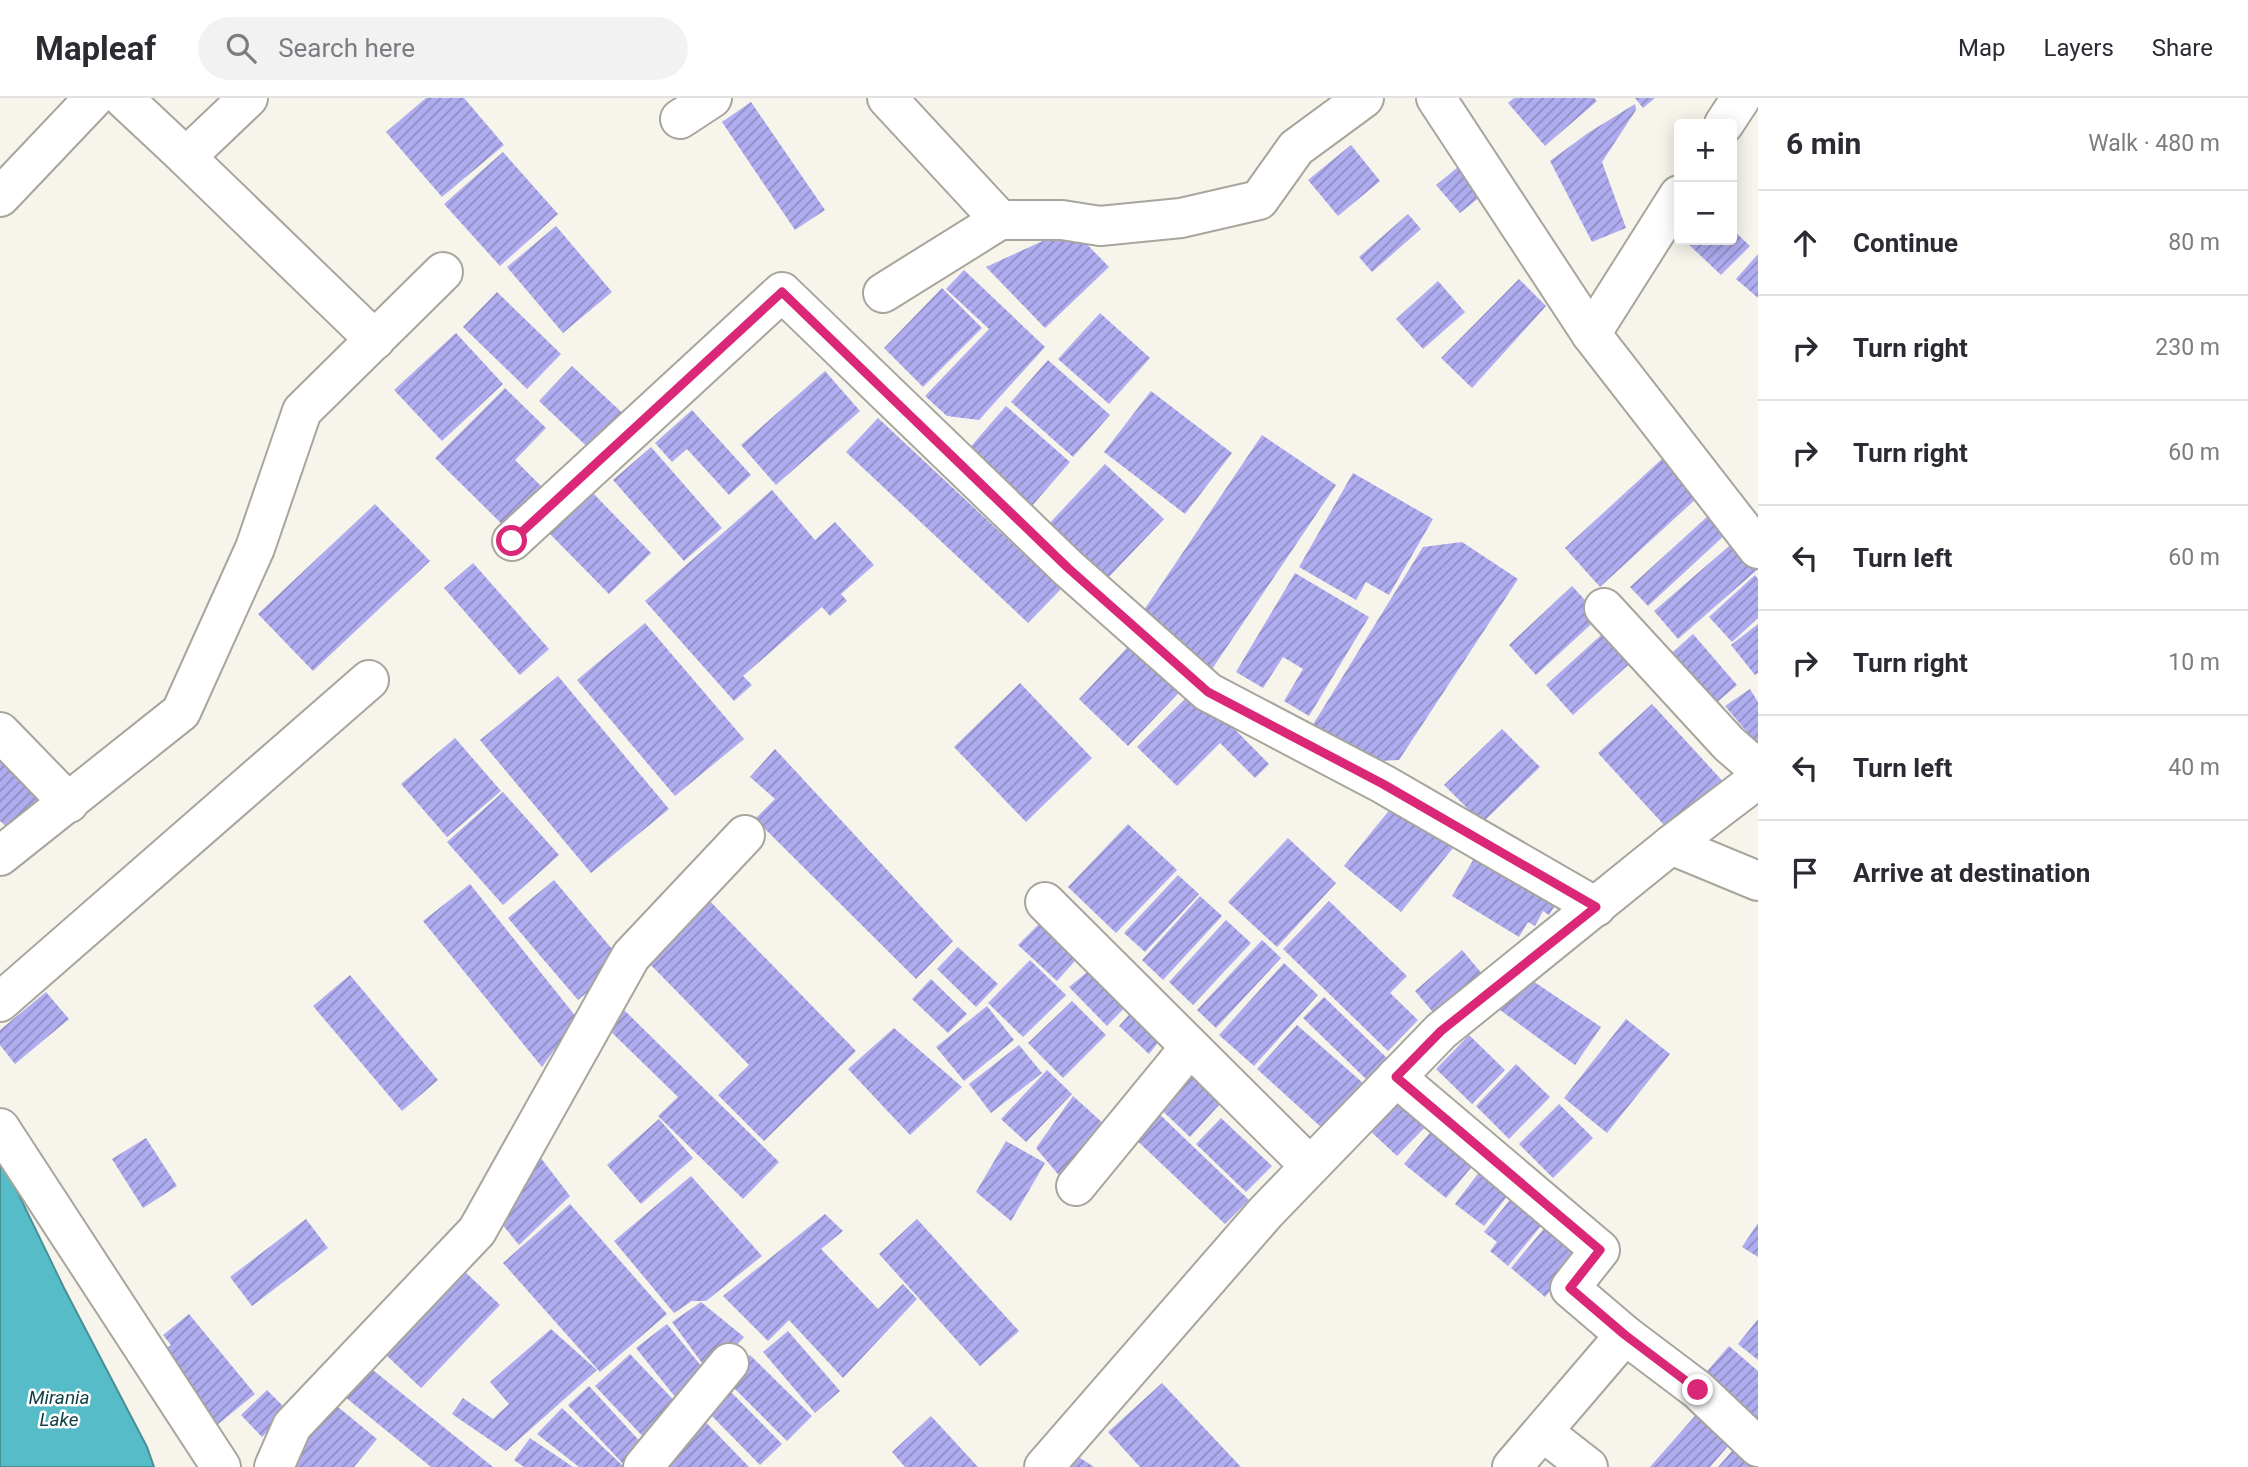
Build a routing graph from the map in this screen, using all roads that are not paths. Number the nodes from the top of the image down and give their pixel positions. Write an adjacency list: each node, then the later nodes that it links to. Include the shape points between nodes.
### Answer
1 (94, 98): 12 (street)
2 (123, 98): 11 (street)
3 (248, 98): 11 (street)
4 (712, 98): 9 (street)
5 (887, 98): 14 (street)
6 (1364, 98): 14 (street, via 1296,148 1259,200 1181,218 1100,226 1062,220)
7 (1436, 98): 17 (street)
8 (1741, 98): 10 (street)
9 (680, 119)
10 (1727, 119)
11 (186, 157): 18 (street)
12 (0, 197)
13 (1674, 203): 17 (street)
14 (1000, 220): 16 (street)
15 (443, 272): 18 (street)
16 (883, 293)
17 (1591, 334): 20 (street)
18 (375, 340): 26 (street, via 302,411 255,548 181,712)
19 (512, 541): 32 (street, via 782,292 1068,568 1208,692 1383,784)
20 (1758, 549)
21 (1604, 608): 24 (street)
22 (369, 680): 33 (street)
23 (0, 732): 26 (street)
24 (1758, 769)
25 (1758, 779): 28 (street)
26 (69, 803): 29 (street)
27 (745, 835): 44 (street, via 631,956 477,1231 292,1426)
28 (1671, 845): 30 (street); 32 (street)
29 (1, 854)
30 (1758, 881)
31 (1045, 902): 34 (street)
32 (1596, 907): 35 (street, via 1441,1031)
33 (0, 1002)
34 (1190, 1046): 37 (street); 38 (street)
35 (1396, 1077): 37 (street); 39 (street, via 1600,1250 1570,1288)
36 (0, 1128): 43 (street)
37 (1310, 1166): 46 (street)
38 (1076, 1186)
39 (1625, 1335): 41 (street); 42 (street, via 1698,1390)
40 (729, 1363): 45 (street)
41 (1543, 1432): 47 (street); 48 (street)
42 (1758, 1447)
43 (221, 1467)
44 (274, 1467)
45 (643, 1467)
46 (1044, 1467)
47 (1512, 1467)
48 (1588, 1467)

